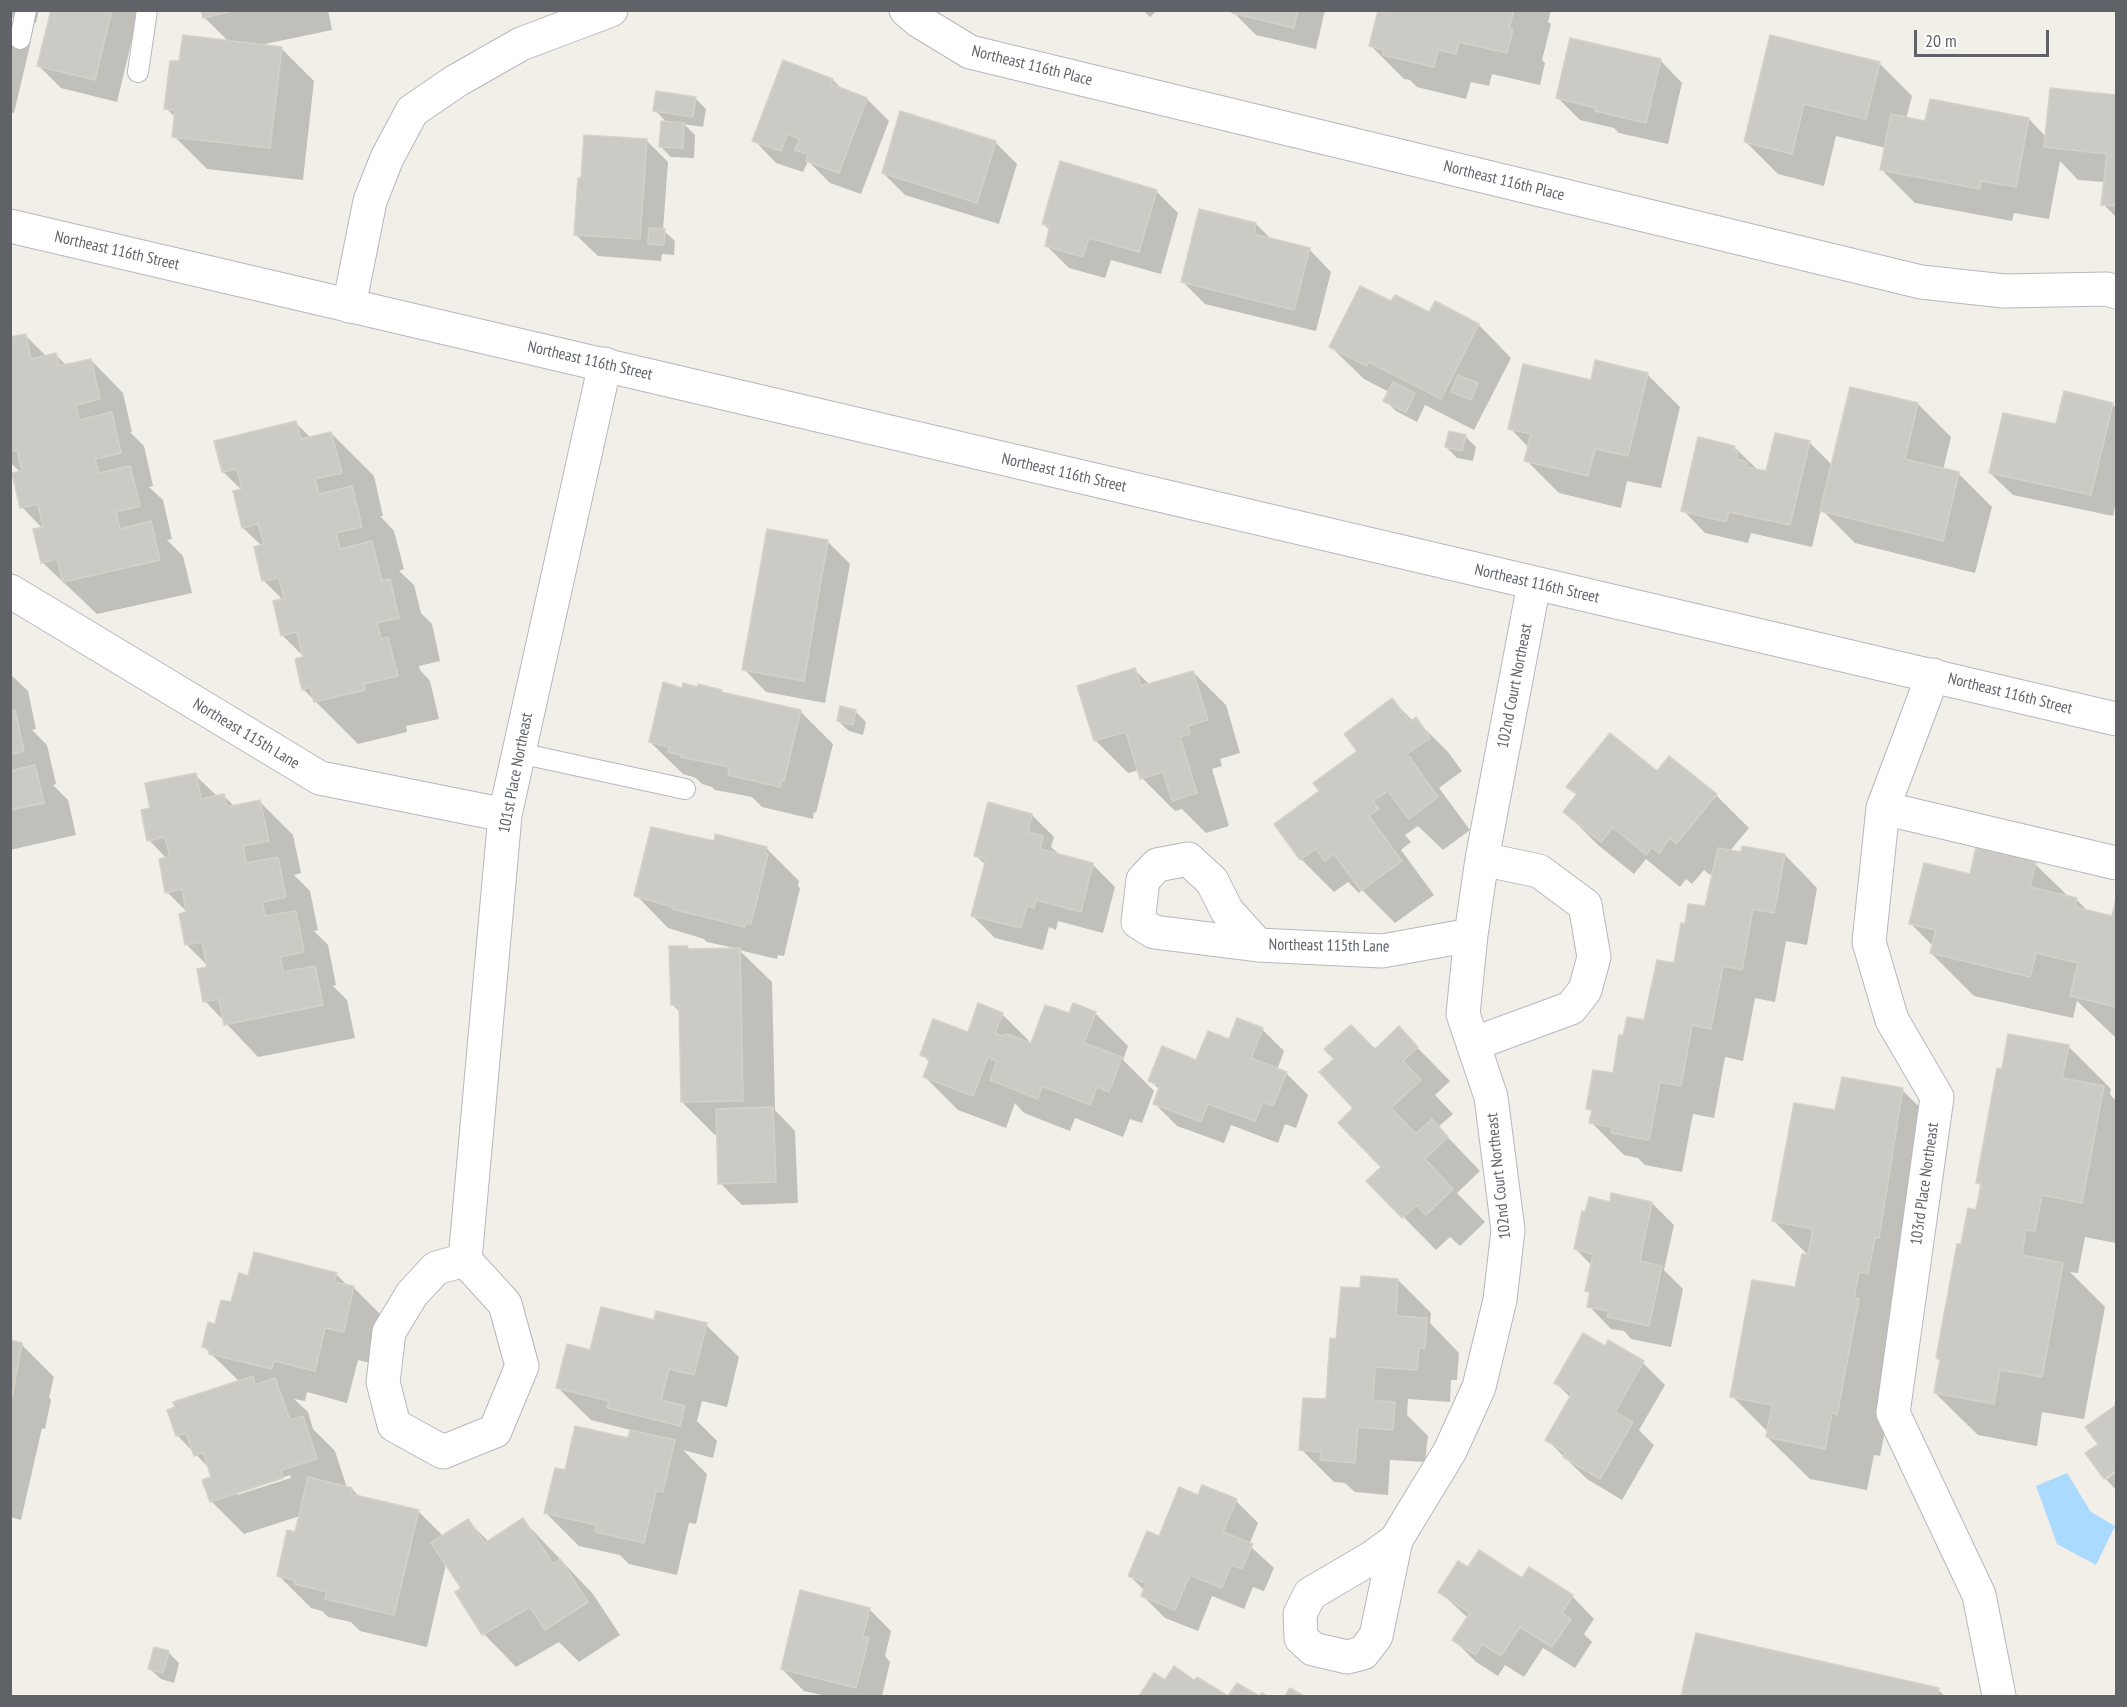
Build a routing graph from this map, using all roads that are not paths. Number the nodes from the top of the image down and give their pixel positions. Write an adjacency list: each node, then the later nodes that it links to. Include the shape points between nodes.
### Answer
1 (26, 10): 5 (lane)
2 (147, 10): 6 (lane)
3 (611, 10): 9 (street, via 521,44 412,111 370,201)
4 (906, 10): 8 (street, Northeast 116th Place, via 970,52 1921,282 2004,291)
5 (20, 39)
6 (138, 72)
7 (10, 226): 9 (street, Northeast 116th Street)
8 (2116, 292)
9 (349, 306): 10 (street, Northeast 116th Street)
10 (605, 364): 11 (street, Northeast 116th Street); 15 (street, 101st Place Northeast)
11 (1534, 584): 13 (street, Northeast 116th Street); 19 (street, 102nd Court Northeast)
12 (10, 591): 18 (street, Northeast 115th Lane, via 320,778)
13 (1933, 675): 14 (street, Northeast 116th Street); 17 (street, 103rd Place Northeast)
14 (2116, 719)
15 (519, 753): 16 (lane); 18 (street, 101st Place Northeast)
16 (685, 789)
17 (1883, 808): 20 (street); 26 (street, 103rd Place Northeast, via 1869,942 1892,1020 1937,1097 1893,1413 1979,1595)
18 (505, 815): 24 (street, 101st Place Northeast)
19 (1482, 859): 21 (street, 102nd Court Northeast); 23 (street, via 1539,871 1584,905 1594,957 1585,990 1571,1008)
20 (2116, 863)
21 (1471, 935): 22 (street, Northeast 115th Lane, via 1382,951); 23 (street, 102nd Court Northeast, via 1463,1014)
22 (1258, 945)
23 (1473, 1044): 25 (street, 102nd Court Northeast, via 1491,1097 1508,1230 1500,1300 1479,1387 1450,1451)
24 (465, 1260): 24 (street, via 436,1268 412,1294 389,1332 385,1362 383,1382 394,1425 443,1452 495,1431 522,1366 506,1304)
25 (1396, 1540)
26 (1999, 1696)

